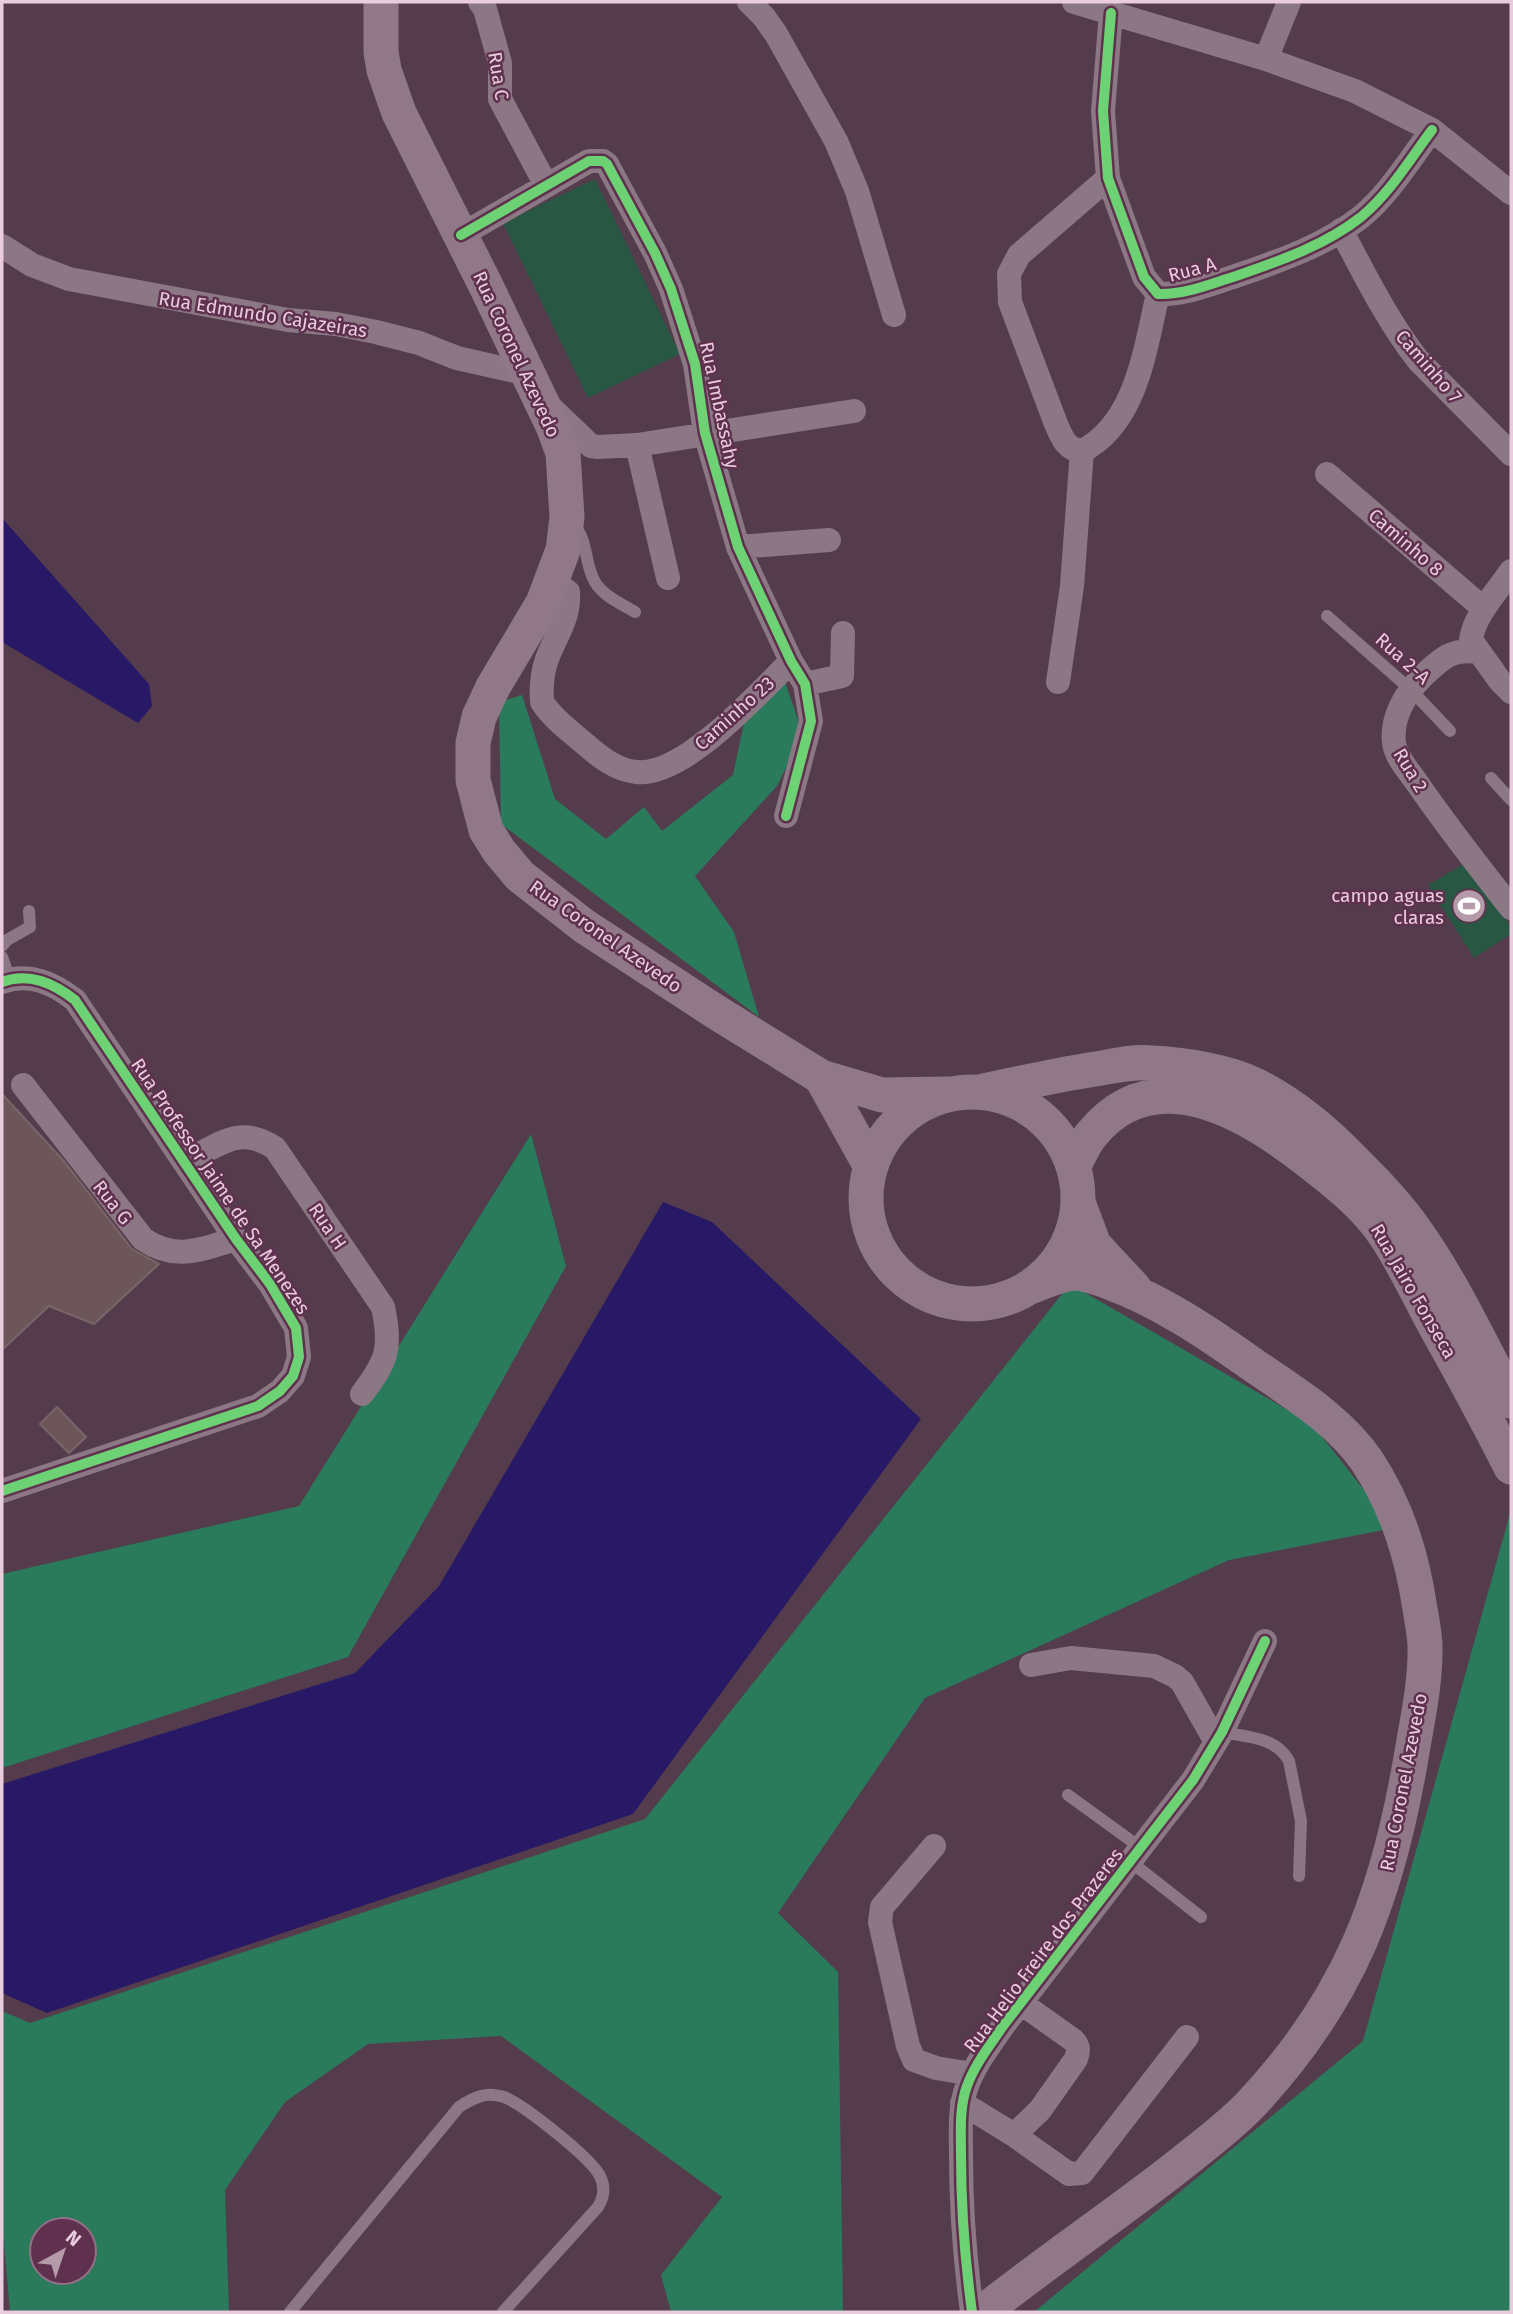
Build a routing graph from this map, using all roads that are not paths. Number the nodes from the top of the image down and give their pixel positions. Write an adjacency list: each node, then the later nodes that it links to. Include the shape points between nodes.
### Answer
1 (381, 2): 13 (main road, Rua Coronel Azevedo, via 381,52 390,91)
2 (749, 2): 16 (street, via 776,34 836,141 857,191)
3 (1074, 2): 6 (street)
4 (1289, 2): 7 (street)
5 (485, 4): 10 (street, Rua C, via 500,63 500,99)
6 (1111, 13): 7 (street); 9 (street, Rua A, via 1103,111)
7 (1266, 59): 8 (street, via 1355,91)
8 (1432, 130): 11 (street); 12 (street, Rua A, via 1378,200)
9 (1108, 178): 15 (street, Rua A, via 1144,278); 21 (street, via 1019,255 1009,274 1010,302 1056,424 1065,442)
10 (546, 185): 13 (street, Rua Imbassahy); 19 (street, Rua Imbassahy, via 589,161 607,164 656,253 679,309 695,364)
11 (1511, 193)
12 (1341, 230): 15 (street, Rua A, via 1288,257 1185,293); 22 (street, Caminho 7, via 1418,360)
13 (461, 235): 17 (main road, Rua Coronel Azevedo)
14 (2, 246): 17 (street, Rua Edmundo Cajazeiras, via 32,265 69,279 376,332)
15 (1158, 294): 21 (street, via 1143,364 1132,391 1113,423)
16 (894, 315)
17 (534, 386): 20 (street, via 591,446); 24 (main road, Rua Coronel Azevedo, via 563,453)
18 (853, 411): 19 (street)
19 (705, 433): 20 (street); 26 (street, Rua Imbassahy)
20 (637, 445): 28 (street)
21 (1082, 451): 36 (street, via 1072,586)
22 (1511, 454)
23 (1327, 474): 30 (street, Caminho 8)
24 (567, 517): 29 (main road, Rua Coronel Azevedo, via 563,550); 31 (lane, via 583,538 595,582)
25 (829, 540): 26 (street)
26 (738, 547): 35 (street, Rua Imbassahy)
27 (1511, 572): 30 (street)
28 (668, 578)
29 (552, 581): 35 (street, Caminho 23, via 568,592 569,604 543,674 542,702 597,754 624,770 650,771 685,756 722,729); 48 (main road, Rua Coronel Azevedo, via 479,717 473,780 486,830 520,876 584,926)
30 (1485, 609): 34 (street, via 1472,629)
31 (635, 612)
32 (1327, 616): 38 (lane, Rua 2-A)
33 (843, 633): 37 (street, via 842,676)
34 (1477, 652): 38 (street, Rua 2, via 1452,653); 39 (street)
35 (791, 661): 37 (street, Rua Imbassahy)
36 (1058, 682)
37 (805, 684): 43 (street, Rua Imbassahy, via 811,721)
38 (1410, 689): 40 (lane, Rua 2-A); 44 (street, Rua 2, via 1396,722 1396,751)
39 (1511, 692)
40 (1450, 731)
41 (1491, 778): 42 (lane)
42 (1511, 800)
43 (786, 816)
44 (1511, 908)
45 (29, 911): 46 (lane, via 30,927)
46 (2, 946)
47 (4, 973): 51 (street, Rua Professor Jaime de Sa Menezes, via 58,986 75,1000)
48 (821, 1077): 50 (main road, via 882,1095); 52 (main road)
49 (23, 1085): 55 (street, Rua G, via 143,1240 183,1253)
50 (964, 1093): 52 (main road, via 922,1104 900,1119 882,1140); 53 (main road, via 1010,1099 1038,1115 1060,1138); 59 (main road, Rua Jairo Fonseca, via 1151,1062 1254,1084 1307,1118 1341,1148 1408,1220 1449,1283)
51 (185, 1162): 55 (street, Rua Professor Jaime de Sa Menezes); 58 (street, Rua H, via 232,1138 248,1135 275,1148 383,1307 389,1333 386,1355)
52 (870, 1165): 56 (main road, via 865,1194 868,1223 879,1250 897,1273 921,1291 948,1302 978,1304 1006,1299)
53 (1074, 1166): 54 (main road); 60 (main road, Rua Jairo Fonseca, via 1102,1122 1155,1096 1210,1102 1265,1129 1334,1183 1387,1237)
54 (1079, 1202): 56 (main road, via 1072,1235 1057,1263); 57 (main road, via 1094,1245)
55 (236, 1239): 61 (street, Rua Professor Jaime de Sa Menezes, via 296,1328 299,1357 293,1376 280,1391 258,1406)
56 (1033, 1286): 57 (main road, via 1080,1273)
57 (1139, 1293): 78 (main road, Rua Coronel Azevedo, via 1275,1380 1331,1423 1365,1458 1392,1506 1409,1550 1425,1643 1420,1709 1398,1826 1376,1906 1334,1994 1308,2035 1232,2122)
58 (362, 1394)
59 (1511, 1402)
60 (1511, 1467)
61 (2, 1491)
62 (1265, 1641): 64 (street, Rua Helio Freire dos Prazeres)
63 (1031, 1665): 64 (street, via 1071,1658 1154,1666 1181,1682)
64 (1219, 1737): 67 (street, Rua Helio Freire dos Prazeres, via 1183,1795); 68 (lane, via 1273,1743 1290,1761 1301,1821)
65 (1068, 1795): 67 (lane)
66 (934, 1846): 72 (street, via 882,1907 880,1922 914,2060)
67 (1136, 1855): 69 (lane); 70 (street, Rua Helio Freire dos Prazeres)
68 (1299, 1877)
69 (1201, 1917)
70 (1021, 2003): 72 (street, Rua Helio Freire dos Prazeres); 74 (street, via 1073,2040 1079,2051 1040,2110)
71 (1187, 2037): 74 (street, via 1082,2173 1069,2174)
72 (972, 2074): 73 (street, Rua Helio Freire dos Prazeres)
73 (961, 2103): 74 (street); 77 (street, Rua Helio Freire dos Prazeres, via 961,2190)
74 (1014, 2134)
75 (289, 2312): 76 (lane, via 459,2107 486,2095 504,2097 551,2130 593,2166 604,2189 598,2207)
76 (503, 2312)
77 (972, 2312)
78 (983, 2312)

